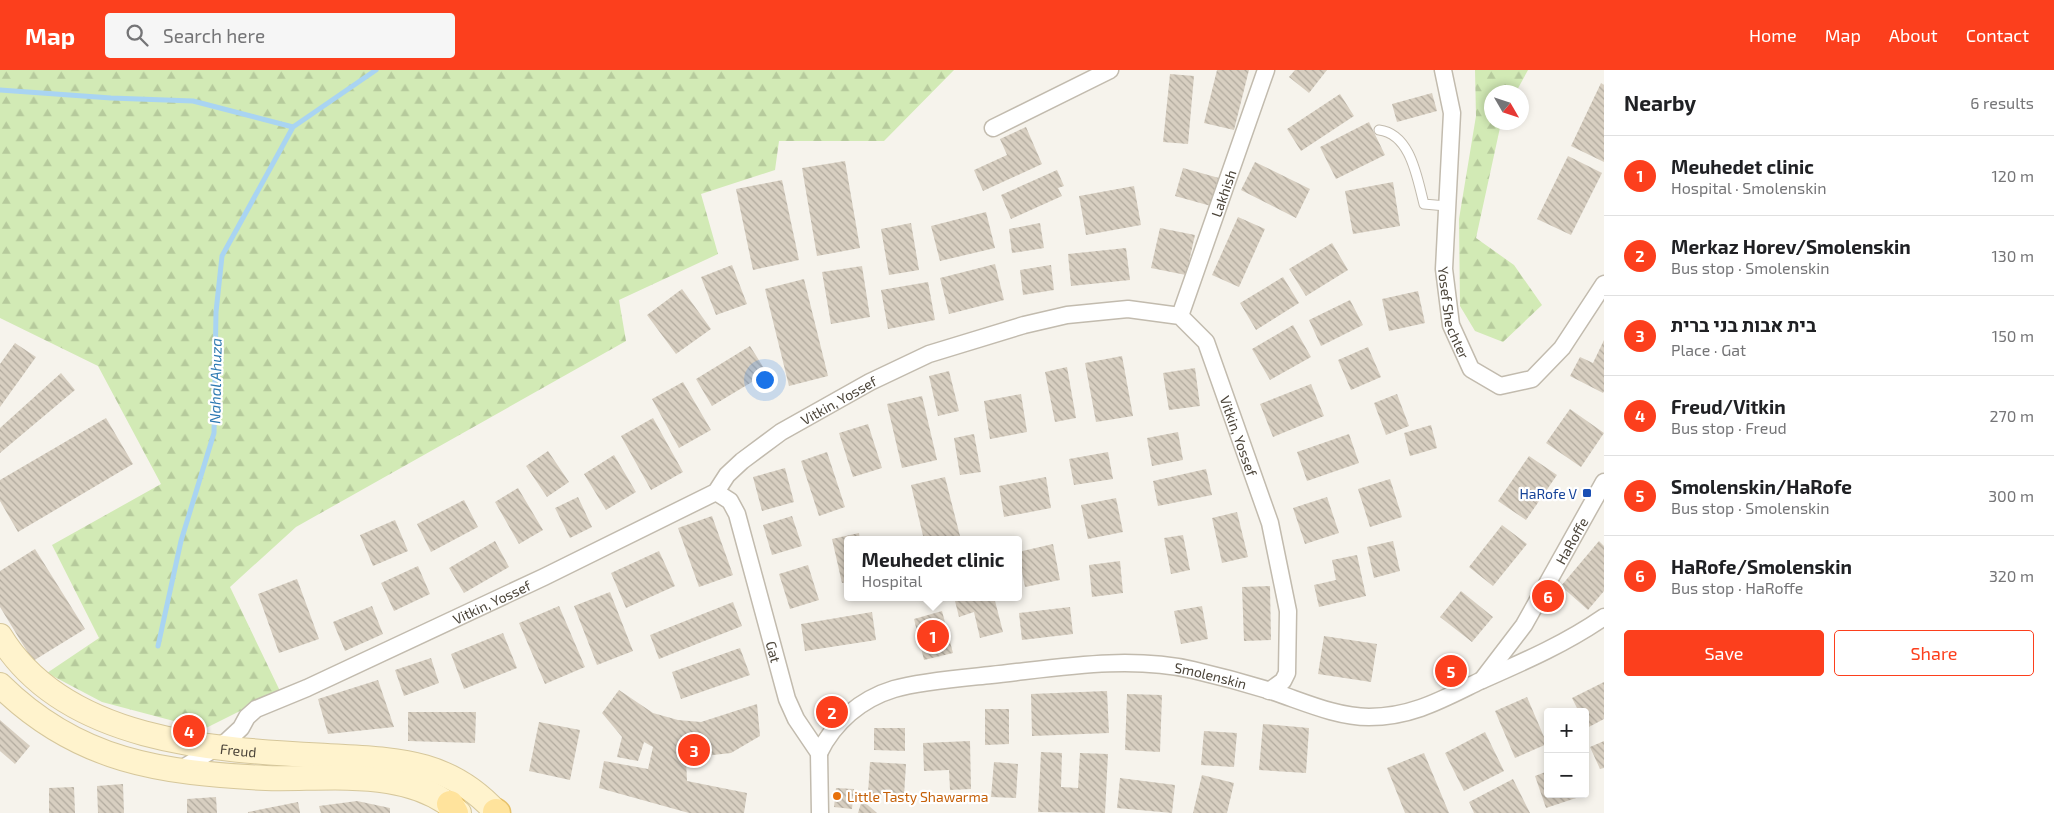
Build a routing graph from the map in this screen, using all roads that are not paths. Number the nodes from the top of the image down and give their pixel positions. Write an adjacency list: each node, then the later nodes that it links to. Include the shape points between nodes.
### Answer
1 (1110, 70): 4 (street)
2 (1266, 70): 8 (street, Lakhish)
3 (1443, 70): 6 (street, Yosef Shechter, via 1452,113)
4 (993, 128)
5 (1379, 130): 6 (lane, via 1393,134 1406,149 1424,204)
6 (1446, 206): 7 (street, Yosef Shechter, via 1444,269 1451,325 1471,369 1500,386 1532,379 1562,348)
7 (1604, 284)
8 (1180, 316): 10 (street, Vitkin, Yossef, via 1128,309 1067,315 929,354 870,382 781,432 742,461); 17 (street, Vitkin, Yossef, via 1206,342 1270,523 1288,620 1287,673 1283,681)
9 (1604, 482): 12 (street, HaRoffe)
10 (716, 492): 18 (street, Vitkin, Yossef, via 544,577 256,709 241,728); 19 (street, Gat, via 730,501 737,514 787,699)
11 (1604, 617): 14 (street, Smolenskin)
12 (1524, 624): 14 (street, via 1522,639); 15 (street, HaRoffe)
13 (0, 636): 18 (main road, Freud, via 43,685 92,716 164,738)
14 (1536, 657): 15 (street, Smolenskin)
15 (1480, 682): 17 (street, Smolenskin, via 1426,708 1368,717 1338,713)
16 (0, 685): 20 (main road, Freud, via 29,711 84,744 139,764)
17 (1269, 690): 19 (street, Smolenskin, via 1155,664 1095,664 967,678 894,689 866,702 838,724)
18 (219, 747): 20 (street, Vitkin, Yossef); 22 (main road, Freud, via 406,762 445,773 470,787)
19 (819, 753): 23 (street)
20 (178, 771): 21 (main road, Freud, via 266,778 391,781 435,795)
21 (455, 810)
22 (497, 813)
23 (820, 813)

